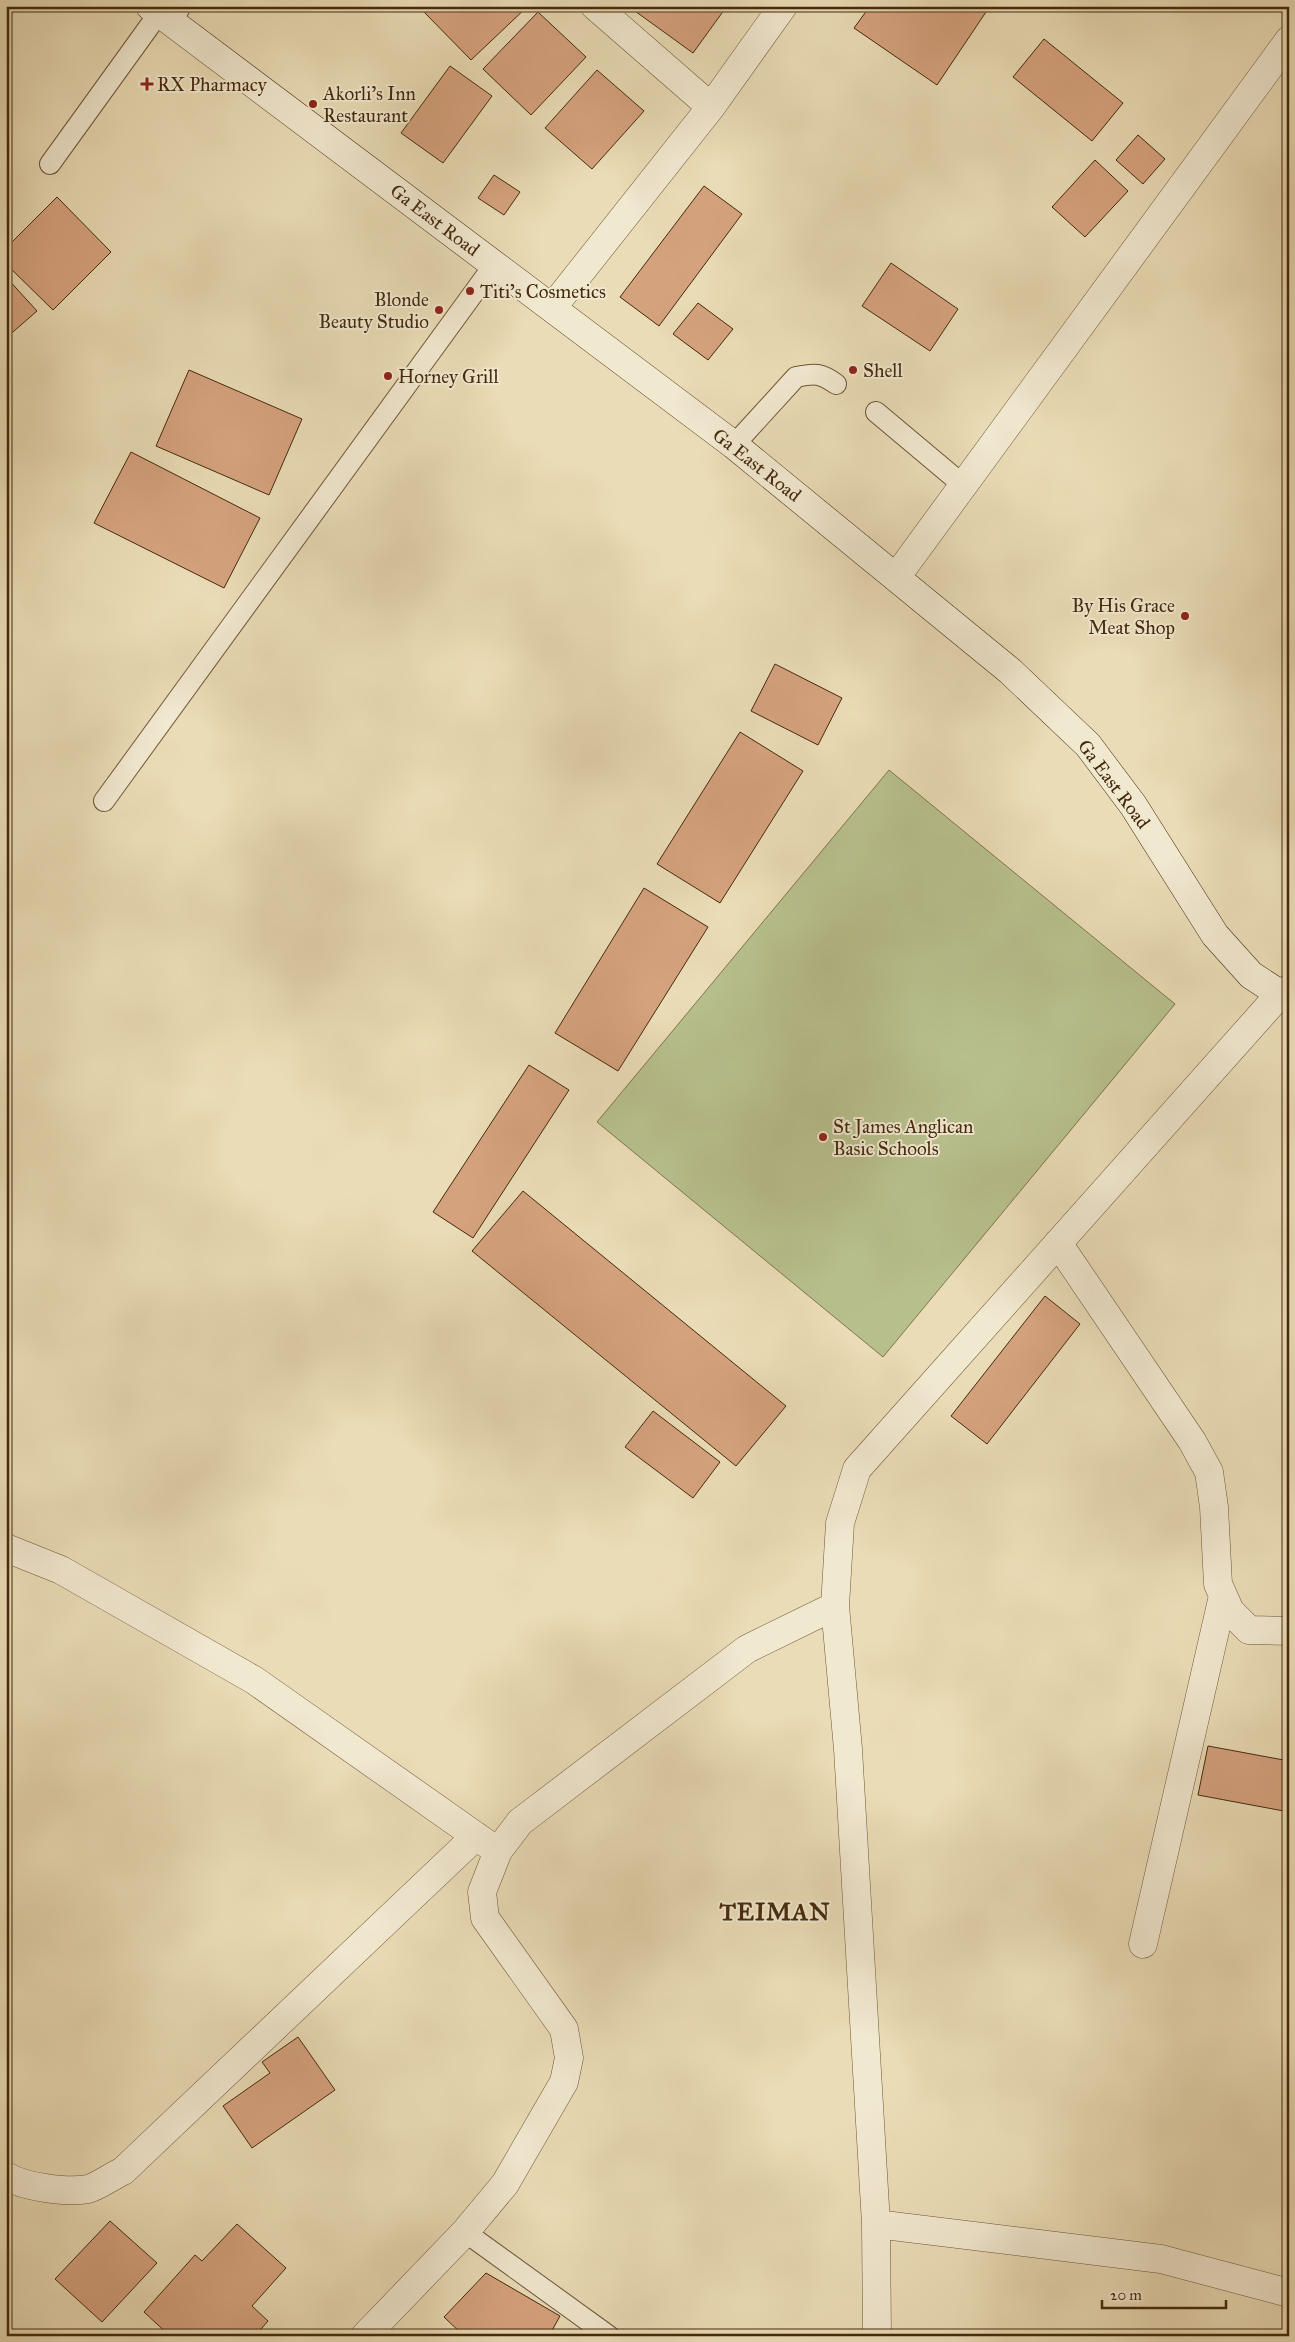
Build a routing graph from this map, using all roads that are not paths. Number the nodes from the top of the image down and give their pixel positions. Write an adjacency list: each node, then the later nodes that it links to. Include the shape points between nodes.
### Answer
1 (595, 6): 5 (street)
2 (783, 6): 5 (street)
3 (165, 12): 6 (lane); 7 (street, Ga East Road)
4 (1289, 40): 12 (street)
5 (711, 107): 8 (street)
6 (50, 164)
7 (494, 265): 8 (street, Ga East Road); 14 (lane)
8 (552, 308): 11 (street, Ga East Road)
9 (836, 384): 11 (lane, via 823,375 796,377)
10 (876, 412): 12 (lane)
11 (734, 445): 13 (street, Ga East Road)
12 (963, 485): 13 (street)
13 (897, 576): 15 (street, Ga East Road, via 1010,671 1088,745 1133,805 1215,935 1251,975)
14 (104, 801)
15 (1284, 992): 16 (street)
16 (1058, 1243): 18 (street, via 1192,1441 1209,1472 1218,1584); 19 (street, via 856,1469 840,1523)
17 (6, 1548): 21 (street, via 61,1570 254,1680)
18 (1223, 1596): 20 (street, via 1230,1611 1249,1630); 23 (street)
19 (835, 1606): 22 (street, via 747,1649 520,1822); 25 (street, via 848,1749)
20 (1289, 1631)
21 (476, 1836): 22 (street); 24 (street, via 123,2171 88,2189 51,2189)
22 (498, 1851): 26 (street, via 482,1892 485,1918 564,2029 569,2058 564,2082 505,2184)
23 (1143, 1944)
24 (6, 2176)
25 (876, 2224): 27 (street, via 1161,2259); 30 (street)
26 (465, 2232): 28 (street); 29 (lane)
27 (1289, 2293)
28 (366, 2336)
29 (609, 2336)
30 (877, 2336)

